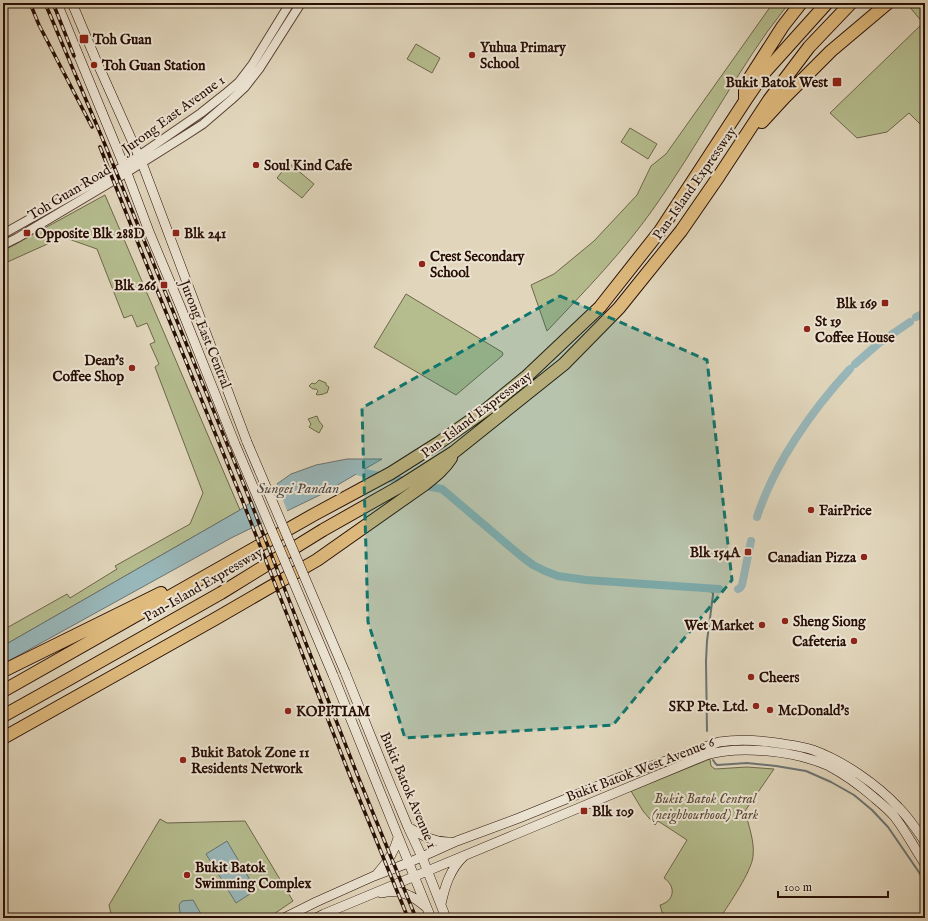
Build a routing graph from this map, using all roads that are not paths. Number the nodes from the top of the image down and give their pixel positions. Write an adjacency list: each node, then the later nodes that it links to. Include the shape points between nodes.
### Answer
1 (57, 3): 11 (main road, Jurong East Central)
2 (72, 3): 10 (main road, Jurong East Central)
3 (290, 3): 10 (street, Jurong East Avenue 1, via 239,82)
4 (301, 3): 10 (street, Jurong East Avenue 1, via 245,87 186,136)
5 (801, 3): 9 (highway, via 747,82)
6 (827, 3): 9 (highway, Pan-Island Expressway, via 764,73)
7 (851, 3): 12 (highway, Pan-Island Expressway, via 809,47 769,100)
8 (888, 3): 12 (highway, via 831,51 785,97 765,118 730,167)
9 (745, 100): 16 (highway, Pan-Island Expressway, via 660,231 600,307 526,377 487,409 391,473)
10 (141, 159): 11 (street, Jurong East Avenue 1); 18 (main road, Jurong East Central, bridge, via 247,442)
11 (125, 169): 13 (street, Toh Guan Road); 14 (street, Toh Guan Road); 19 (main road, Jurong East Central, bridge, via 235,444)
12 (719, 176): 15 (highway, Pan-Island Expressway, via 681,231 619,308 564,364 454,452 440,472)
13 (3, 234)
14 (3, 245)
15 (419, 484): 21 (highway, Pan-Island Expressway, via 399,487); 22 (highway, via 317,560)
16 (227, 564): 17 (highway, via 153,596); 20 (highway, Pan-Island Expressway)
17 (3, 671)
18 (345, 672): 23 (main road, Bukit Batok Avenue 1)
19 (333, 675): 24 (main road, Bukit Batok Avenue 1)
20 (3, 691)
21 (3, 716)
22 (3, 738)
23 (408, 827): 25 (main road, via 430,839 443,842); 28 (main road, Bukit Batok Avenue 1)
24 (398, 838): 29 (main road, Bukit Batok Avenue 1); 32 (main road, via 389,860)
25 (457, 841): 26 (main road, Bukit Batok West Avenue 6, via 618,778 719,742 758,740 800,746 835,759 885,794); 28 (main road, Bukit Batok West Avenue 6)
26 (925, 842)
27 (466, 854): 30 (main road, Bukit Batok West Avenue 6, via 706,755 748,750 796,756 828,766 844,775 894,816); 31 (main road, Bukit Batok West Avenue 6); 35 (main road, via 452,870)
28 (422, 857): 29 (main road, Bukit Batok West Avenue 6); 31 (main road, Bukit Batok Avenue 1)
29 (408, 863): 32 (main road, Bukit Batok West Avenue 6); 33 (main road, Bukit Batok Avenue 1)
30 (925, 864)
31 (427, 871): 33 (main road, Bukit Batok West Avenue 6); 35 (main road, Bukit Batok Avenue 1)
32 (374, 876): 37 (main road, Bukit Batok West Avenue 6)
33 (414, 877): 34 (main road, Bukit Batok West Avenue 6); 36 (main road, Bukit Batok Avenue 1)
34 (372, 894): 36 (main road, via 403,894); 38 (main road, Bukit Batok West Avenue 6)
35 (441, 904): 40 (main road, Bukit Batok Avenue 1)
36 (426, 906): 39 (main road, Bukit Batok Avenue 1)
37 (284, 918)
38 (316, 918)
39 (431, 918)
40 (446, 918)

